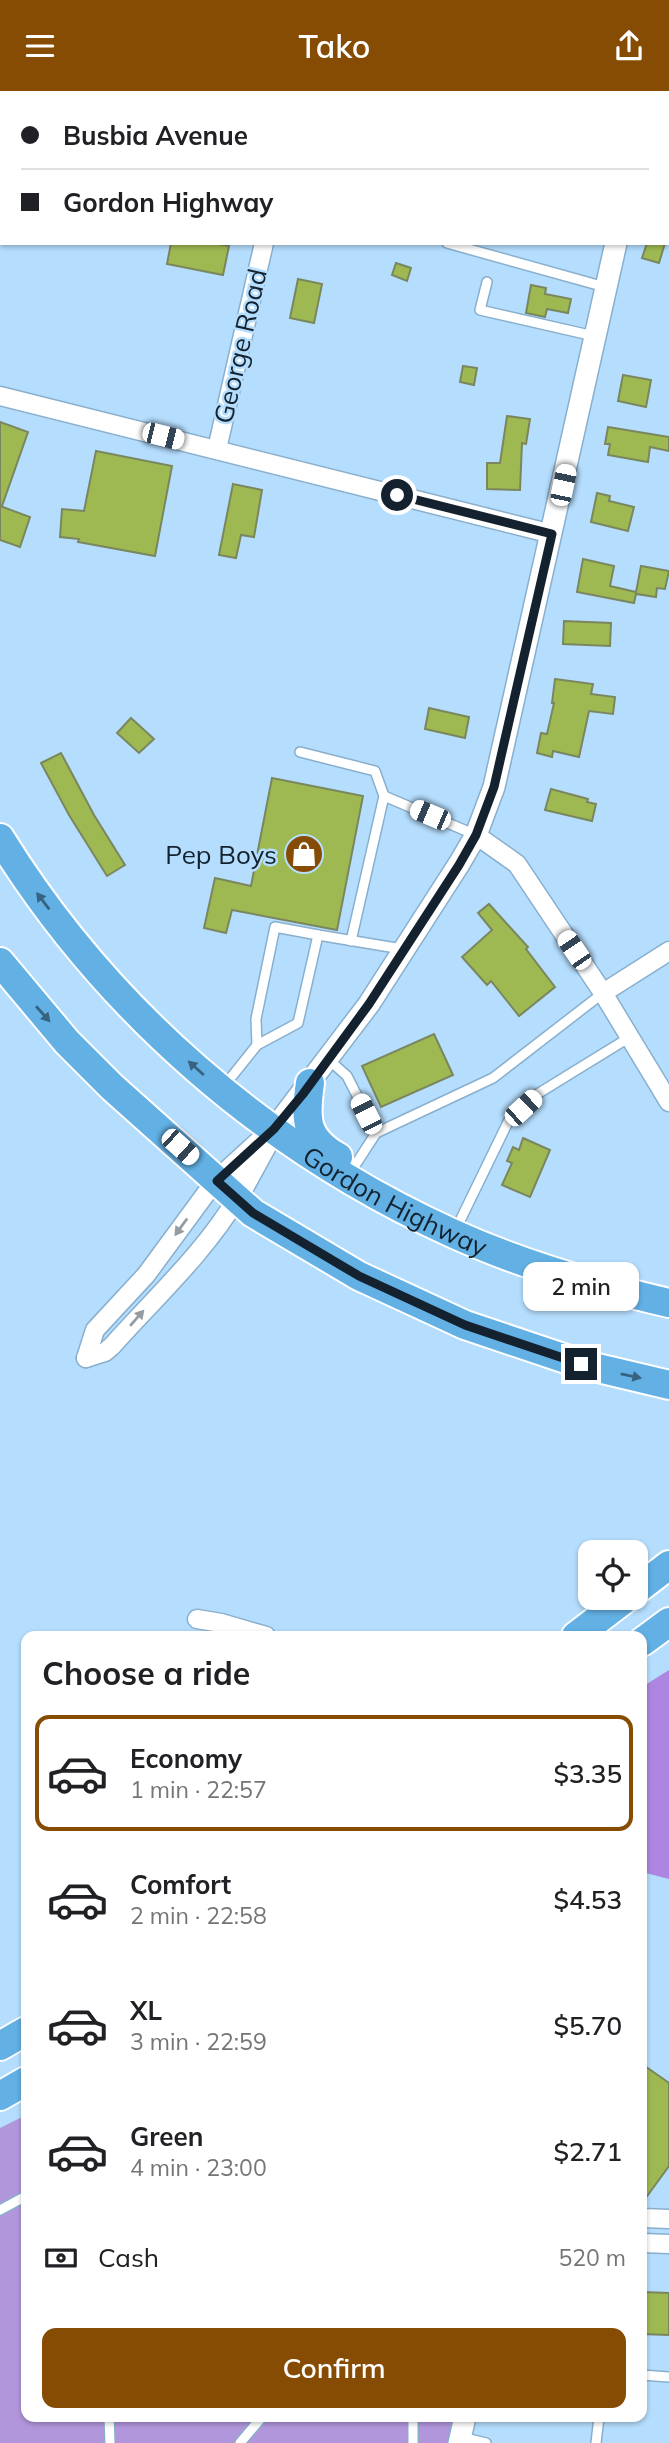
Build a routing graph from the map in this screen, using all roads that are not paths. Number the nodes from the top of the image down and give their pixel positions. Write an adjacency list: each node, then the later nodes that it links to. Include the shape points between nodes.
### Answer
1 (264, 245): 8 (street, George Road)
2 (454, 245): 5 (lane)
3 (616, 245): 5 (street)
4 (487, 282): 6 (lane, via 480,310)
5 (607, 288): 6 (street)
6 (596, 336): 9 (street)
7 (0, 396): 8 (street)
8 (217, 449): 9 (street)
9 (552, 534): 12 (street, via 494,787)
10 (300, 752): 11 (lane, via 375,771)
11 (384, 796): 12 (lane); 15 (lane)
12 (476, 835): 16 (street); 19 (street, via 517,865)
13 (0, 838): 24 (highway, Gordon Highway, one-way to 13, via 157,1032 74,944)
14 (318, 935): 15 (lane); 21 (lane, via 298,1023); 21 (lane, via 275,927 256,1019)
15 (351, 941): 16 (lane)
16 (405, 949): 22 (street)
17 (669, 951): 19 (street)
18 (0, 961): 29 (highway, one-way to 29, via 103,1078)
19 (603, 993): 20 (street); 27 (lane, via 493,1078)
20 (630, 1037): 25 (street); 30 (lane, via 539,1093 508,1122)
21 (257, 1045): 24 (lane)
22 (328, 1059): 23 (street); 27 (lane, via 347,1076)
23 (310, 1083): 26 (street); 28 (highway, via 306,1112 313,1133 328,1152)
24 (221, 1089): 26 (highway, Gordon Highway)
25 (669, 1102)
26 (274, 1129): 29 (street); 30 (highway, Gordon Highway, via 348,1179)
27 (376, 1133): 28 (lane)
28 (354, 1167): 30 (highway)
29 (227, 1189): 29 (street, one-way to 29, via 210,1188 146,1275 95,1330 86,1358 113,1346 194,1256 229,1213); 34 (highway, one-way to 34, via 253,1213 306,1246 422,1306 571,1361)
30 (454, 1234): 32 (highway, Gordon Highway, via 544,1269)
31 (669, 1291): 32 (street)
32 (624, 1293): 33 (highway, Gordon Highway)
33 (669, 1303)
34 (668, 1385)
35 (669, 1565): 36 (highway)
36 (648, 1581)
37 (610, 1610): 41 (highway)
38 (197, 1619): 40 (street)
39 (669, 1622): 42 (highway)
40 (249, 1631)
41 (583, 1631)
42 (647, 1638)
43 (21, 2034): 44 (highway)
44 (0, 2046)
45 (21, 2084): 46 (highway)
46 (0, 2096)
47 (21, 2199): 48 (lane)
48 (0, 2210)
49 (647, 2218): 50 (street)
50 (669, 2219)
51 (647, 2243): 52 (street)
52 (669, 2244)
53 (647, 2375): 54 (lane)
54 (669, 2377)
55 (109, 2422): 60 (lane)
56 (258, 2422): 61 (lane)
57 (413, 2422): 62 (lane)
58 (598, 2422): 64 (lane)
59 (462, 2432): 63 (lane)
60 (110, 2443)
61 (240, 2443)
62 (413, 2443)
63 (486, 2443)
64 (596, 2443)

